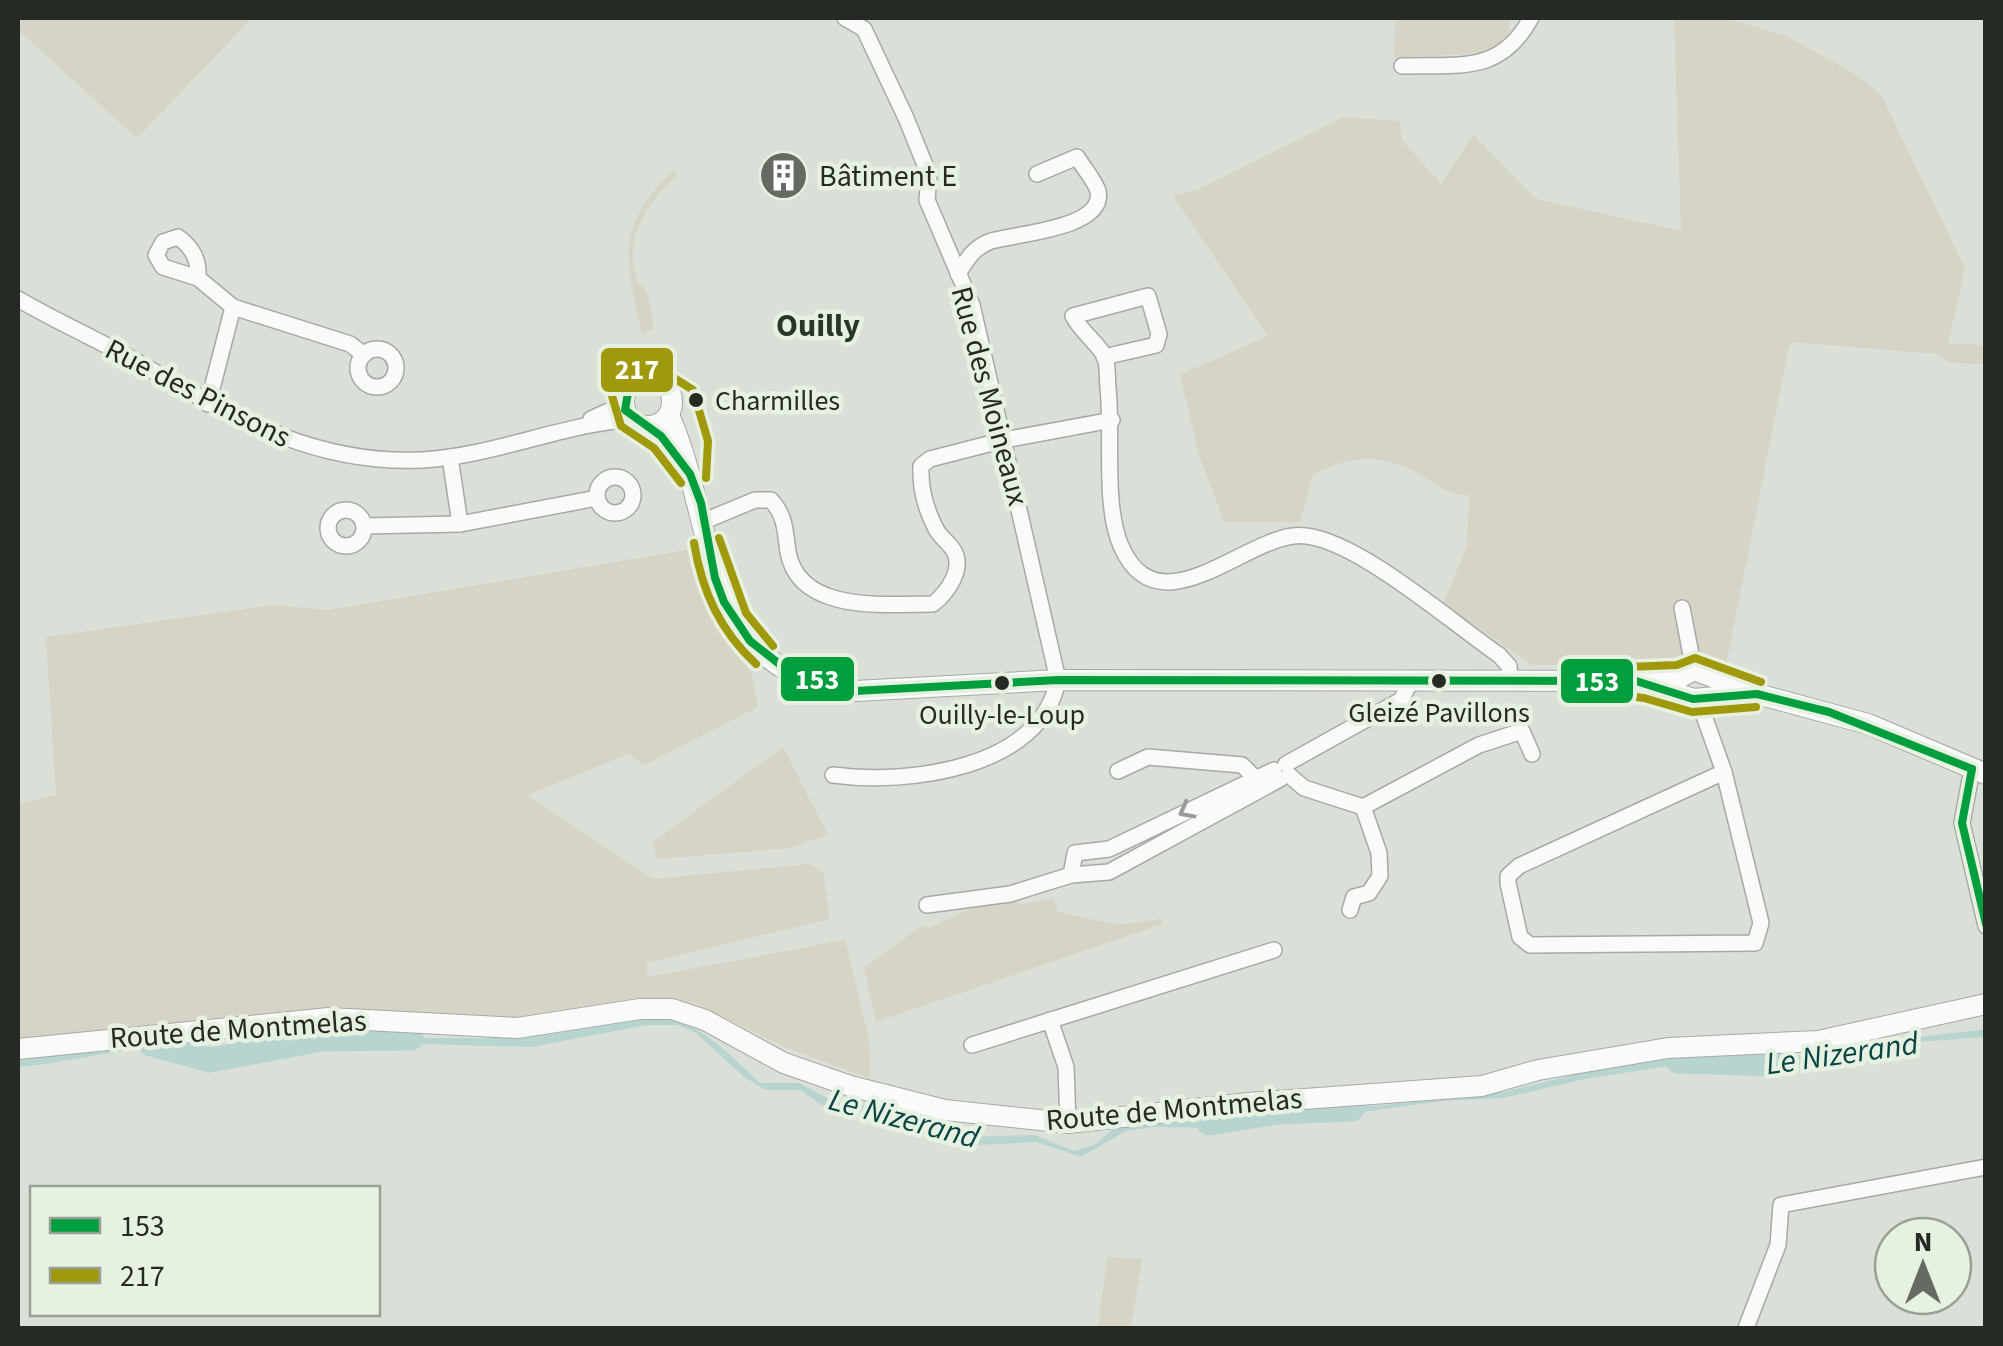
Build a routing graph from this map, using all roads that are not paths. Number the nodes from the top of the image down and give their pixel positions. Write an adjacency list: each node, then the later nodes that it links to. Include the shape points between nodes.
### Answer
1 (846, 18): 5 (street, Rue des Moineaux, via 864,30 906,118 929,175 927,200)
2 (1531, 18): 3 (street, via 1504,55 1483,63)
3 (1402, 66)
4 (1037, 174): 5 (street, via 1077,158 1098,192 1096,205 1069,223 990,242 972,252)
5 (958, 274): 15 (street, Rue des Moineaux, via 972,305)
6 (198, 278): 8 (street)
7 (18, 299): 11 (street, Rue des Pinsons)
8 (233, 307): 9 (street, via 350,344); 11 (street)
9 (364, 355)
10 (1104, 357): 10 (street, via 1073,316 1148,296 1156,345); 14 (street)
11 (208, 404): 16 (street, Rue des Pinsons, via 272,436 336,454)
12 (668, 415): 13 (street); 13 (street, via 669,391 651,378 633,383); 17 (street)
13 (634, 417): 16 (street, Rue des Pinsons); 17 (street)
14 (1112, 420): 15 (street); 23 (street, via 1114,518 1138,573 1190,580 1295,535 1348,546 1499,655)
15 (1004, 440): 19 (street, via 921,466 934,527 954,550 956,569 948,592 933,604 830,598 808,587 771,500); 24 (street, Rue des Moineaux)
16 (450, 457): 20 (street)
17 (693, 481): 19 (street)
18 (597, 498): 20 (street)
19 (702, 522): 24 (street, via 715,581 732,618 791,676 855,691)
20 (460, 524): 21 (street)
21 (364, 526)
22 (1682, 608): 26 (street)
23 (1510, 678): 25 (street); 26 (street)
24 (1058, 680): 25 (street); 32 (street, via 1048,714 1012,744 978,759 910,775)
25 (1411, 681): 30 (street, via 1400,700)
26 (1694, 685): 29 (street, via 1868,724); 31 (street)
27 (1532, 754): 34 (street, via 1521,727)
28 (1118, 771): 33 (street, via 1148,758 1242,765)
29 (1979, 771): 38 (street, via 1962,823)
30 (1282, 772): 33 (street); 34 (street, via 1304,788); 35 (street, via 1108,872)
31 (1724, 772): 31 (street, via 1761,923 1755,943 1530,945 1520,936 1508,884 1519,866)
32 (833, 775)
33 (1253, 776): 35 (street, one-way to 35, via 1109,849 1074,853)
34 (1364, 807): 37 (street, via 1380,876 1369,893 1354,897)
35 (1070, 875): 36 (street, via 1037,888)
36 (927, 906)
37 (1350, 910)
38 (1986, 926)
39 (1274, 950): 41 (street)
40 (1986, 1004): 44 (street, Route de Montmelas, via 1818,1040 1668,1048 1482,1086)
41 (1050, 1020): 42 (street); 44 (street, via 1066,1067)
42 (972, 1045)
43 (18, 1049): 44 (street, Route de Montmelas, via 313,1019 517,1028 672,1009 784,1063 850,1086 945,1110)
44 (1068, 1122)
45 (1986, 1166): 46 (street, via 1781,1205 1778,1244)
46 (1746, 1328)

